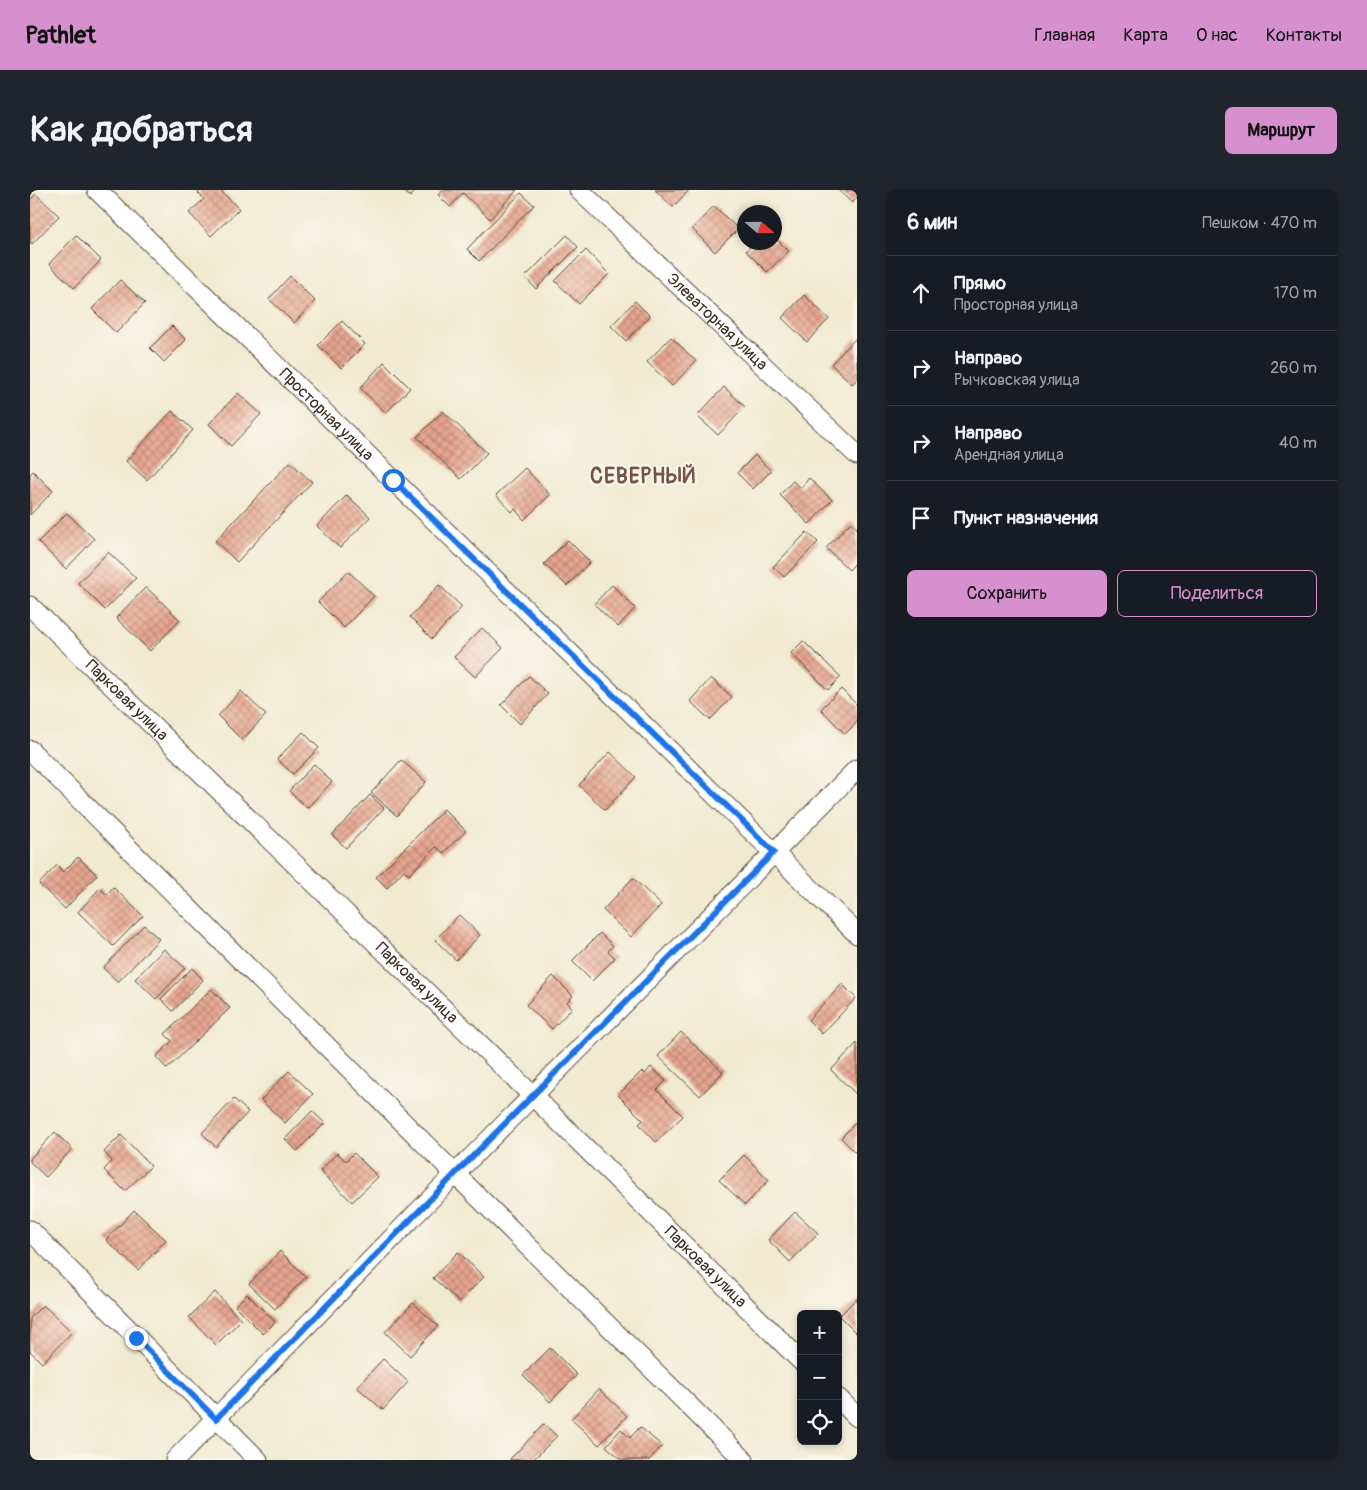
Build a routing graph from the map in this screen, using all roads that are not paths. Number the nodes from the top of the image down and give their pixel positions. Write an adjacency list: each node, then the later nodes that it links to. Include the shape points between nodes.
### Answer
1 (97, 190): 7 (street, Просторная улица)
2 (579, 190): 3 (street, Элеваторная улица)
3 (857, 455)
4 (30, 606): 9 (street, Парковая улица)
5 (30, 750): 10 (street)
6 (857, 769): 7 (street)
7 (774, 852): 8 (street, Просторная улица); 9 (street)
8 (857, 934)
9 (533, 1096): 10 (street); 12 (street, Парковая улица)
10 (455, 1174): 15 (street); 18 (street)
11 (30, 1230): 15 (street)
12 (797, 1357)
13 (840, 1400): 14 (street)
14 (857, 1417)
15 (216, 1419): 16 (street); 17 (street)
16 (175, 1460)
17 (258, 1460)
18 (744, 1460)

